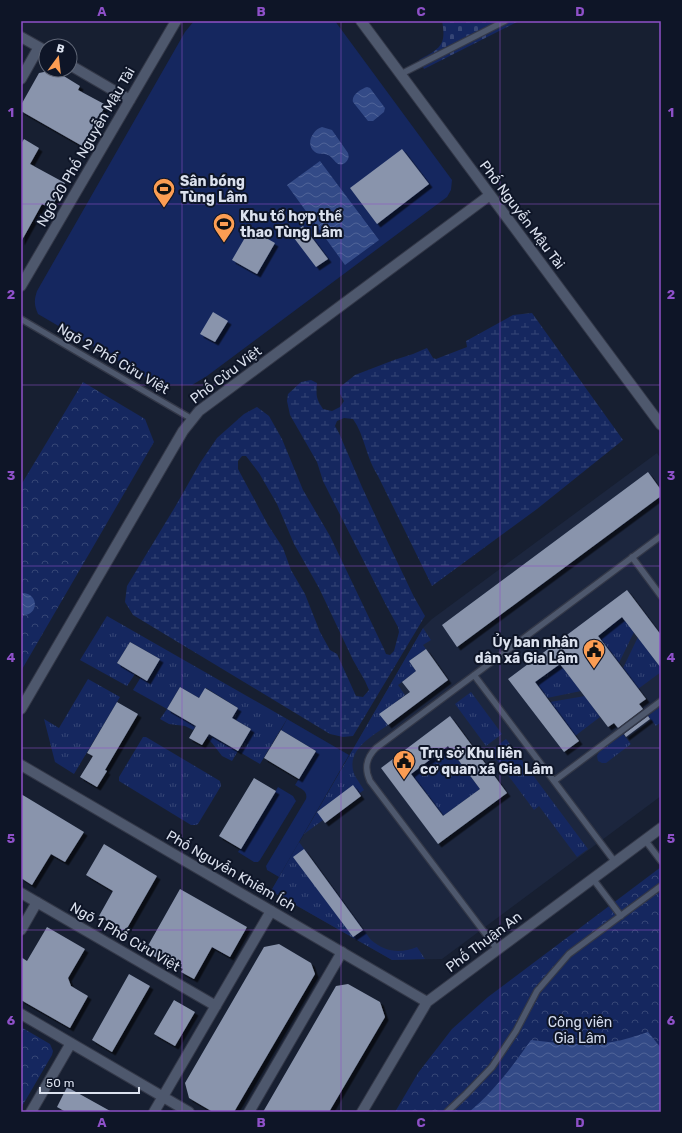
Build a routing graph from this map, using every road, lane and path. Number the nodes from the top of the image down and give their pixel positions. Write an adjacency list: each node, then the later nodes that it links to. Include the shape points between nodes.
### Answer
1 (176, 21): 10 (street, Ngõ 20 Phố Nguyễn Mậu Tài)
2 (361, 21): 8 (street, Phố Nguyễn Mậu Tài)
3 (505, 21): 8 (lane)
4 (21, 36): 5 (street)
5 (38, 46)
6 (38, 56): 9 (street)
7 (78, 70): 10 (street)
8 (401, 74): 11 (street, Phố Nguyễn Mậu Tài)
9 (21, 79)
10 (130, 100): 12 (street, Ngõ 20 Phố Nguyễn Mậu Tài)
11 (490, 195): 14 (street, Phố Cửu Việt, via 208,404); 15 (street, Phố Nguyễn Mậu Tài)
12 (21, 286)
13 (21, 320): 14 (lane, Ngõ 2 Phố Cửu Việt)
14 (192, 419): 21 (street, Phố Cửu Việt)
15 (661, 425)
16 (661, 536): 17 (lane)
17 (632, 558): 18 (lane); 19 (lane)
18 (661, 596)
19 (474, 675): 23 (lane); 35 (lane, via 370,753 366,766 370,781)
20 (661, 701): 23 (lane)
21 (21, 709)
22 (21, 765): 32 (street, Phố Nguyễn Khiêm Ích)
23 (554, 781): 27 (lane)
24 (661, 828): 25 (street, Phố Thuận An)
25 (645, 840): 26 (lane); 27 (street, Phố Thuận An)
26 (661, 861)
27 (615, 862): 28 (street, Phố Thuận An)
28 (593, 879): 33 (lane); 35 (street, Phố Thuận An)
29 (661, 886): 33 (lane)
30 (21, 893): 31 (street, Ngõ 1 Phố Cửu Việt)
31 (37, 902): 34 (street); 38 (street, Ngõ 1 Phố Cửu Việt)
32 (271, 911): 36 (street, Phố Nguyễn Khiêm Ích); 38 (street)
33 (621, 916): 47 (lane, via 569,954 537,991 516,1031 492,1067)
34 (21, 930)
35 (497, 950): 37 (street, Phố Thuận An)
36 (342, 952): 37 (street, Phố Nguyễn Khiêm Ích); 45 (street)
37 (427, 1002): 46 (street, Phố Thuận An)
38 (216, 1006): 41 (street)
39 (21, 1014): 40 (street)
40 (71, 1043): 41 (street); 42 (street)
41 (163, 1097): 43 (street); 44 (street)
42 (31, 1112)
43 (154, 1112)
44 (189, 1112)
45 (249, 1112)
46 (362, 1112)
47 (447, 1112)

